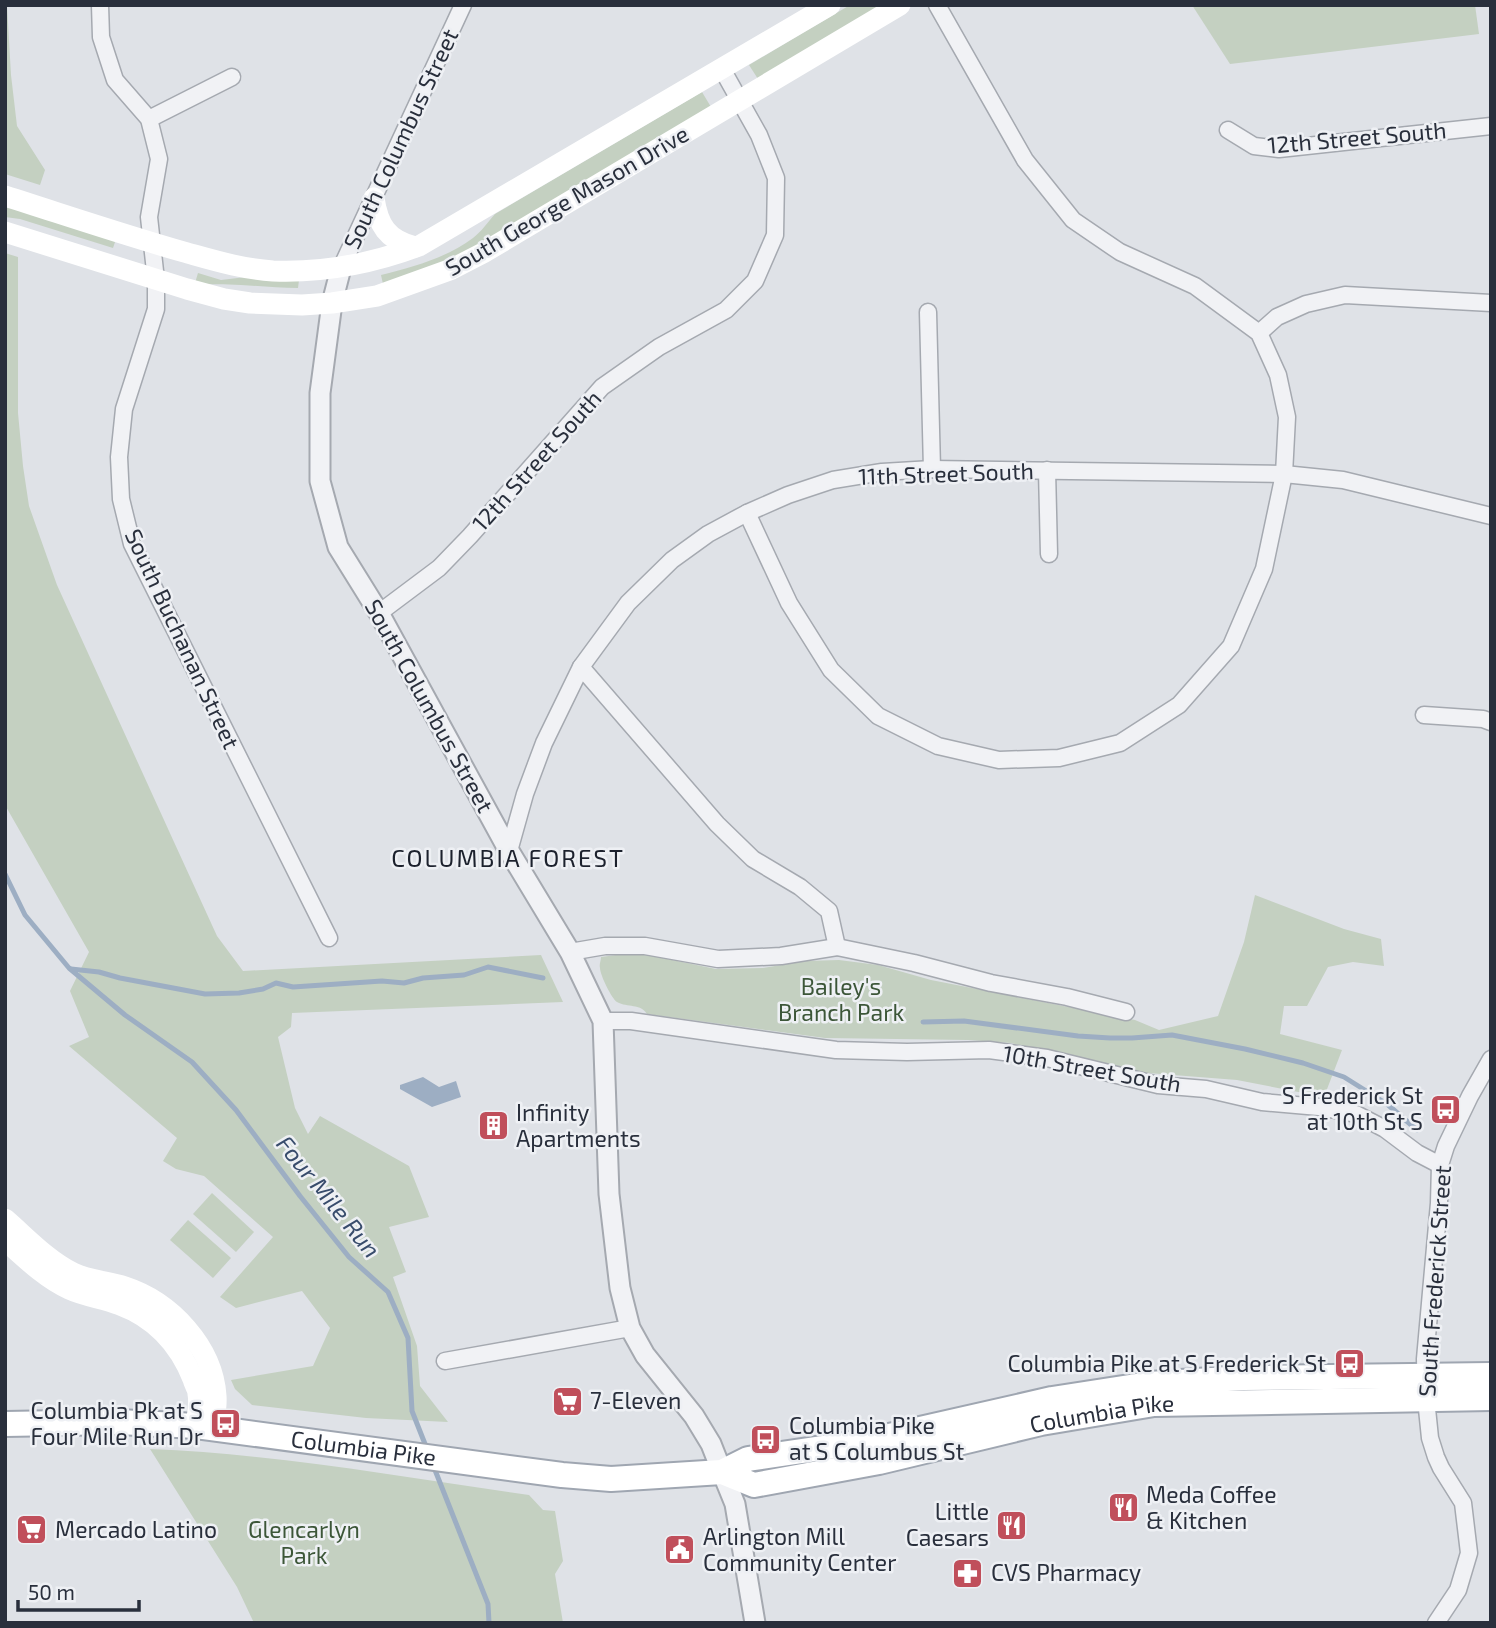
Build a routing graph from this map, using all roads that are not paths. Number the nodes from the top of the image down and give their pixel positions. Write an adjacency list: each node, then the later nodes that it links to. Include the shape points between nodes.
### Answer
1 (100, 5): 9 (street, South Buchanan Street, via 101,37 115,80)
2 (463, 5): 13 (street, South Columbus Street)
3 (830, 5): 6 (main road, South George Mason Drive)
4 (900, 5): 8 (main road, South George Mason Drive)
5 (937, 5): 22 (street, via 1025,160 1073,220 1120,252 1195,286)
6 (722, 69): 8 (street, 12th Street South); 16 (main road, South George Mason Drive)
7 (232, 77): 9 (street)
8 (739, 101): 19 (main road, South George Mason Drive, via 452,269 377,296); 29 (street, 12th Street South, via 776,178 775,236 755,281 726,310 659,347 602,387 439,568)
9 (149, 119): 15 (street, South Buchanan Street, via 159,159 149,217)
10 (1491, 126): 11 (street, 12th Street South, via 1279,149 1254,146)
11 (1228, 130)
12 (5, 196): 15 (main road, South George Mason Drive)
13 (374, 198): 16 (main road, via 377,218 388,233 400,244); 17 (street, South Columbus Street)
14 (5, 232): 18 (main road, South George Mason Drive)
15 (152, 243): 17 (main road, South George Mason Drive, via 270,271); 18 (street, South Buchanan Street)
16 (415, 247): 17 (main road, South George Mason Drive)
17 (341, 268): 19 (street, South Columbus Street)
18 (156, 280): 19 (main road, South George Mason Drive, via 250,303); 34 (street, South Buchanan Street, via 156,309 124,409 118,457 121,499 132,544)
19 (332, 303): 29 (street, South Columbus Street, via 320,393 320,481 338,547)
20 (1491, 303): 22 (street, via 1345,295 1306,304 1277,317)
21 (928, 312): 23 (street)
22 (1259, 333): 25 (street, via 1278,375 1287,417)
23 (932, 469): 24 (street, 11th Street South); 26 (street, 11th Street South, via 833,480)
24 (1047, 470): 25 (street, 11th Street South); 28 (street)
25 (1284, 474): 26 (street, via 1264,569 1231,646 1179,705 1120,743 1059,758 999,760 939,746 878,716 831,670 789,603); 27 (street, 11th Street South, via 1343,480)
26 (747, 513): 30 (street, 11th Street South, via 672,560 628,603)
27 (1491, 516)
28 (1049, 554)
29 (379, 613): 33 (street, South Columbus Street)
30 (582, 667): 33 (street, 11th Street South, via 544,743); 35 (street, via 717,824 753,859 829,911)
31 (1424, 715): 32 (street)
32 (1491, 722)
33 (509, 851): 36 (street, South Columbus Street)
34 (329, 938)
35 (837, 947): 36 (street, via 718,959 645,946); 37 (street)
36 (570, 952): 38 (street, South Columbus Street)
37 (1126, 1012)
38 (603, 1021): 40 (street, 10th Street South, via 836,1050 989,1050 1047,1058 1158,1085 1356,1114); 43 (street, South Columbus Street, via 609,1194 620,1288)
39 (1491, 1059): 40 (street, South Frederick Street)
40 (1440, 1165): 46 (street, South Frederick Street)
41 (5, 1219): 49 (main road, via 62,1267 151,1299 190,1332 206,1356 216,1398)
42 (5, 1241): 49 (main road, via 69,1290 130,1309 157,1326 187,1365)
43 (630, 1328): 44 (street); 50 (street, South Columbus Street, via 645,1355 694,1416)
44 (444, 1361)
45 (1491, 1375): 46 (main road, Columbia Pike)
46 (1426, 1387): 47 (main road, Columbia Pike); 50 (main road, Columbia Pike, via 1154,1404 1041,1423 879,1462 754,1485); 52 (street, South Frederick Street, via 1430,1438 1441,1468 1464,1503 1469,1553 1458,1590)
47 (1491, 1398)
48 (5, 1424): 49 (main road, Columbia Pike, via 119,1422)
49 (205, 1427): 50 (main road, Columbia Pike, via 562,1475 611,1479)
50 (722, 1472): 51 (street, South Columbus Street, via 735,1504)
51 (755, 1623)
52 (1436, 1623)

